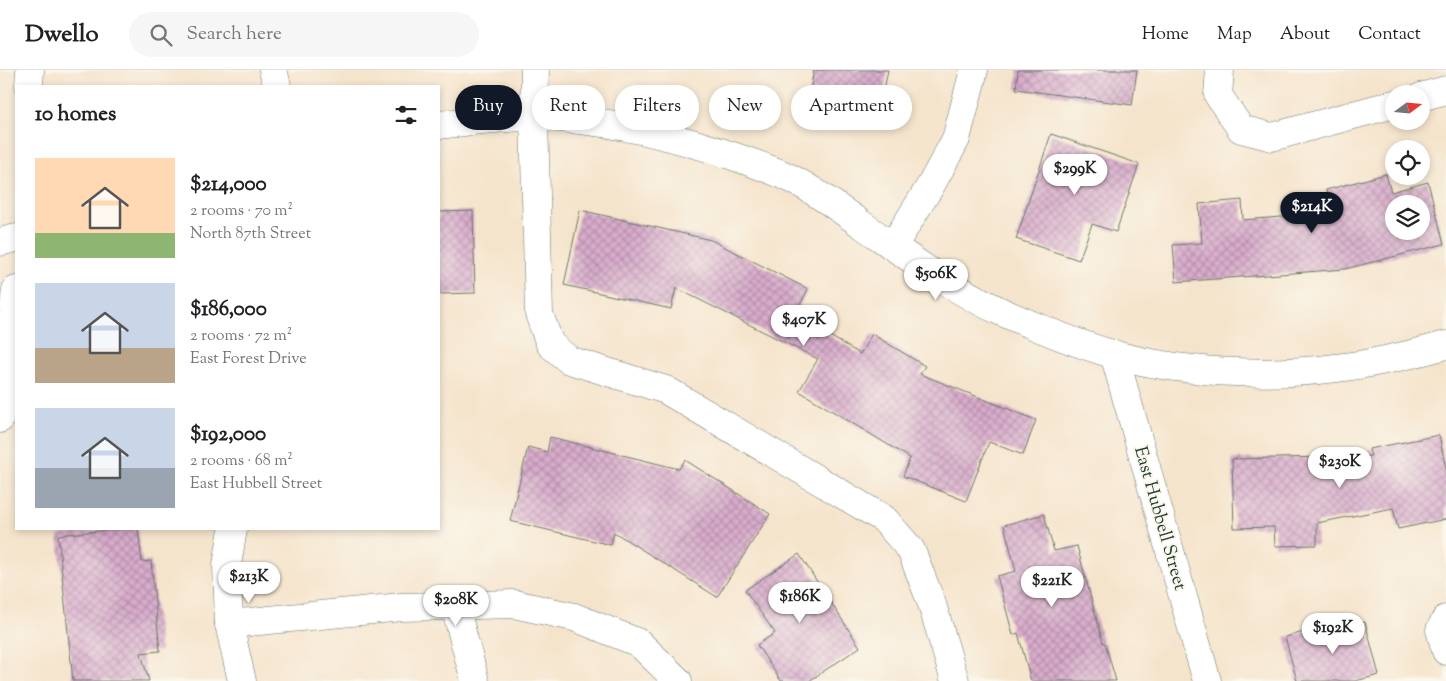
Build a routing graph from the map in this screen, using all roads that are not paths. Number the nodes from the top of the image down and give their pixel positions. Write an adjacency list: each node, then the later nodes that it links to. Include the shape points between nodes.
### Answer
1 (30, 70): 6 (street)
2 (274, 70): 7 (street)
3 (535, 70): 8 (street)
4 (974, 70): 18 (street, via 956,139 932,185)
5 (1220, 70): 11 (street, via 1218,95 1241,129 1272,137)
6 (29, 85)
7 (277, 85)
8 (535, 85)
9 (1446, 90): 10 (street)
10 (1430, 94)
11 (1385, 106)
12 (532, 117): 14 (street)
13 (605, 123): 18 (street, via 680,138 793,180)
14 (440, 126)
15 (534, 130): 31 (street, via 539,314 550,344 569,360 666,390 884,519 911,550 932,604)
16 (15, 238): 17 (street)
17 (0, 242)
18 (893, 246): 21 (street, via 952,286 1000,312)
19 (15, 298): 22 (street)
20 (1446, 345): 21 (street, via 1397,358 1336,368 1258,373 1166,366)
21 (1114, 354): 32 (street, East Hubbell Street)
22 (0, 419)
23 (233, 530): 26 (street, via 227,565)
24 (455, 606): 26 (street, via 402,607); 29 (street); 30 (street, via 514,604 574,617 639,642)
25 (1446, 619): 27 (street, via 1440,630)
26 (229, 624): 28 (street)
27 (1446, 651)
28 (242, 681)
29 (476, 681)
30 (678, 681)
31 (955, 681)
32 (1207, 681)

